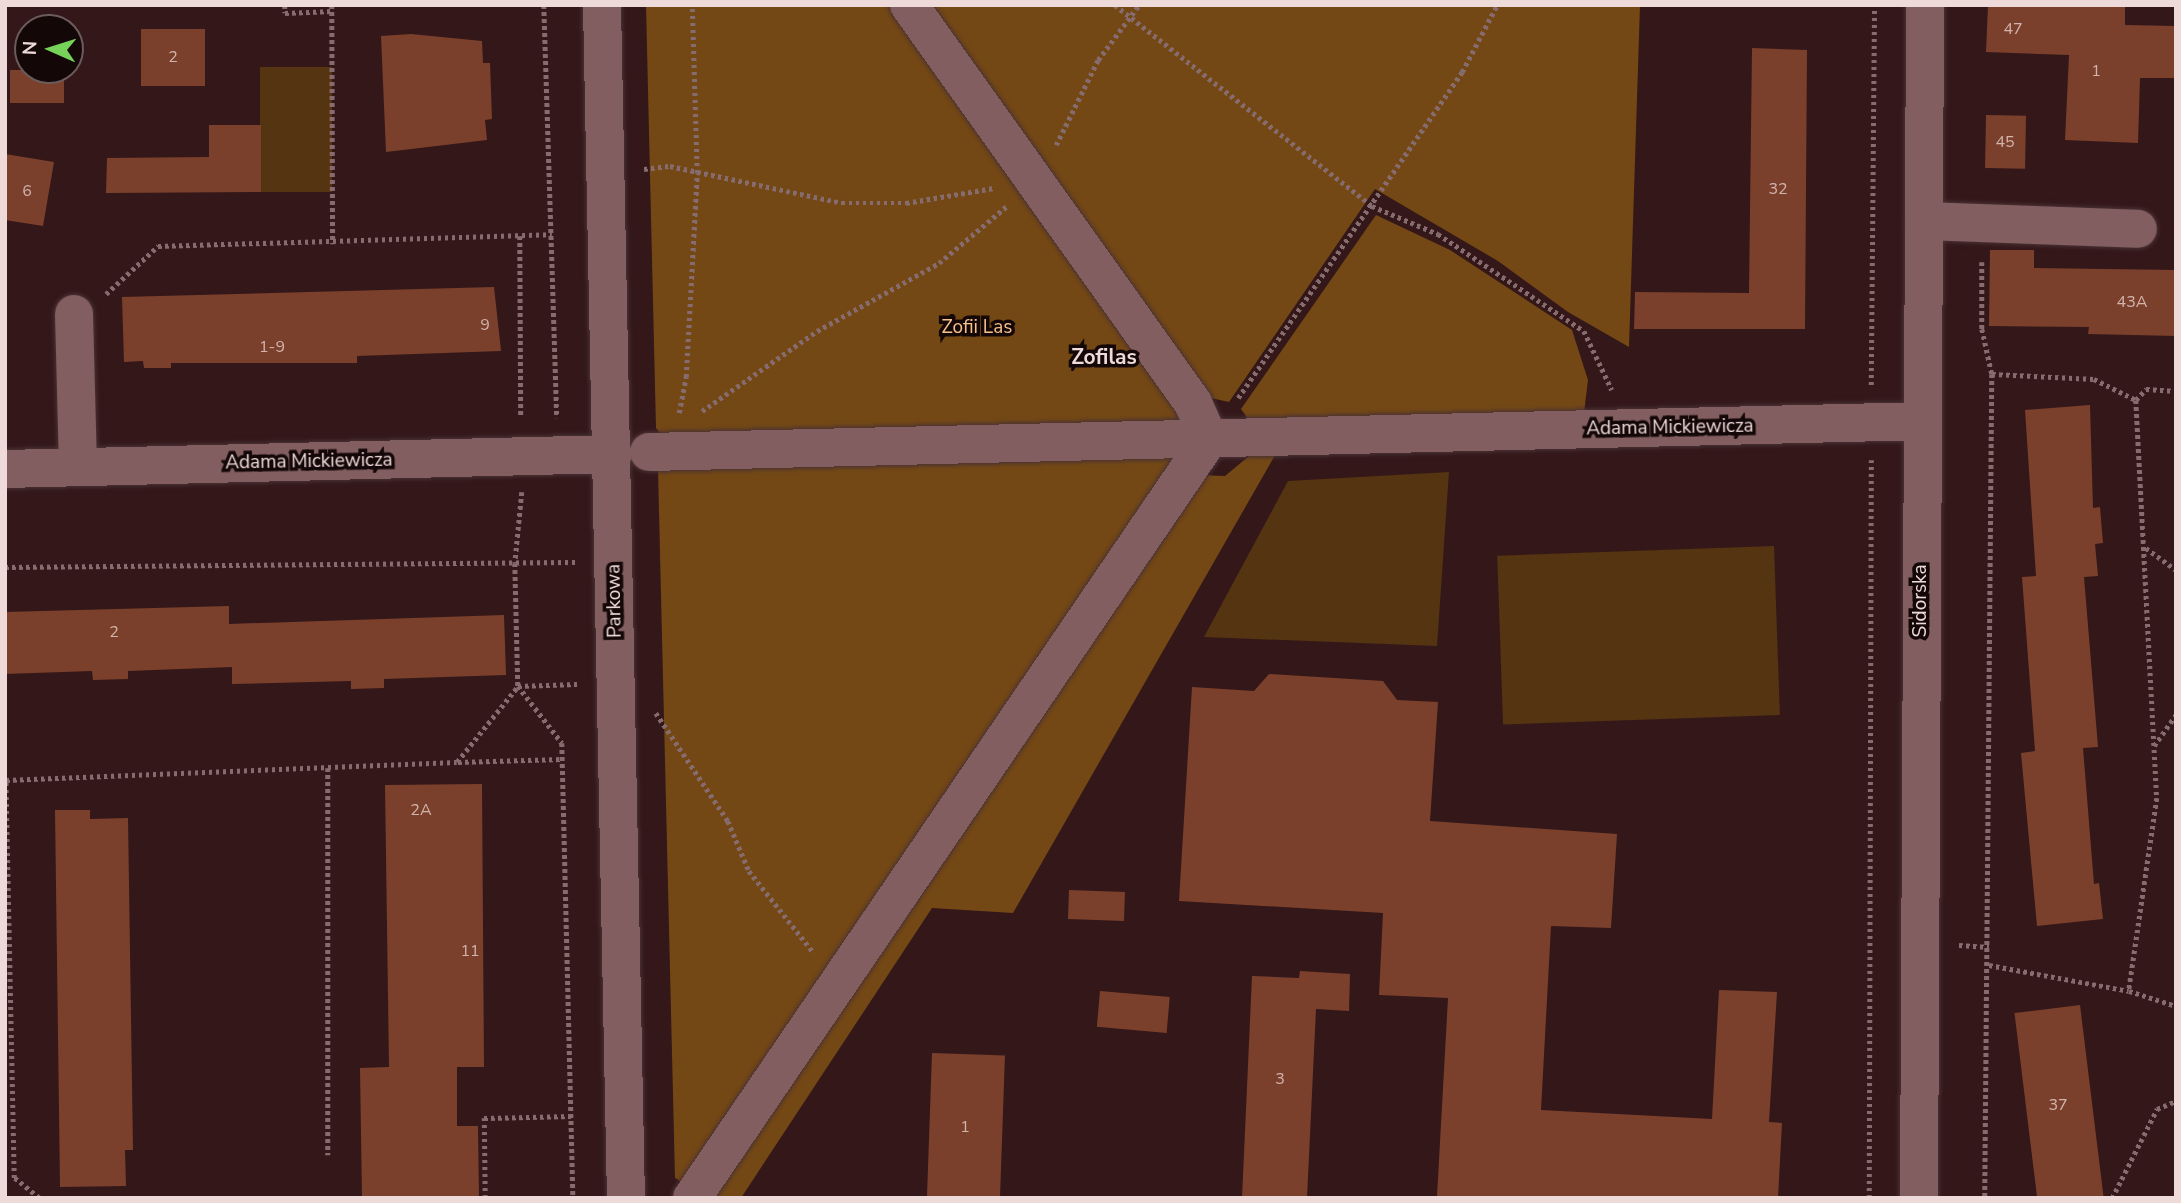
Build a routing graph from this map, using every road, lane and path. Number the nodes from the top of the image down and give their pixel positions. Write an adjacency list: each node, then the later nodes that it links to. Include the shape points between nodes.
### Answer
1 (285, 5): 11 (path, via 285,13)
2 (544, 5): 20 (path)
3 (602, 5): 32 (street, Parkowa)
4 (692, 5): 14 (path)
5 (909, 5): 15 (street)
6 (1115, 5): 12 (path)
7 (1139, 5): 12 (path)
8 (1497, 5): 16 (path, via 1462,72)
9 (1874, 5): 28 (path)
10 (1925, 5): 17 (street, Sidorska)
11 (332, 8): 22 (path)
12 (1132, 19): 15 (path, via 1098,60); 16 (path)
13 (643, 169): 14 (path, via 670,166)
14 (697, 173): 15 (path, via 842,204 906,203); 32 (path, via 686,377)
15 (1034, 181): 30 (street, via 1193,403); 32 (path, via 939,262 817,331)
16 (1372, 206): 29 (path, via 1438,234 1584,331 1606,370); 30 (path)
17 (1924, 221): 18 (street); 27 (street, Sidorska)
18 (1983, 223): 19 (street); 24 (path, via 1982,328)
19 (2138, 229)
20 (552, 234): 21 (path); 31 (path, via 557,425)
21 (520, 236): 22 (path); 31 (path)
22 (333, 244): 23 (path, via 159,246 86,313)
23 (74, 314): 33 (street)
24 (1992, 374): 26 (path, via 2094,379); 48 (path)
25 (2176, 391): 26 (path, via 2146,389)
26 (2136, 400): 35 (path)
27 (1922, 421): 28 (street, Adama Mickiewicza); 61 (street, Sidorska)
28 (1871, 422): 29 (street, Adama Mickiewicza); 60 (path)
29 (1623, 429): 30 (street, Adama Mickiewicza)
30 (1209, 439): 32 (street, Adama Mickiewicza); 49 (street)
31 (521, 441): 32 (street, Adama Mickiewicza); 33 (street, Adama Mickiewicza); 37 (path)
32 (645, 453): 36 (street, Parkowa)
33 (78, 467): 34 (street, Adama Mickiewicza)
34 (5, 469)
35 (2146, 548): 39 (path); 44 (path)
36 (614, 561): 37 (path); 40 (street, Parkowa)
37 (515, 563): 38 (path); 41 (path)
38 (5, 567)
39 (2176, 570)
40 (616, 682): 41 (path); 58 (street, Parkowa)
41 (518, 686): 45 (path, via 562,743); 46 (path)
42 (655, 712): 49 (path, via 727,821 749,871)
43 (2176, 714): 44 (path)
44 (2153, 746): 50 (path, via 2157,798)
45 (563, 759): 46 (path); 53 (path)
46 (457, 762): 47 (path)
47 (328, 768): 54 (path); 55 (path, via 6,780 14,1178)
48 (1989, 965): 50 (path); 62 (path)
49 (839, 984): 59 (street)
50 (2129, 991): 51 (path)
51 (2176, 1006)
52 (2176, 1101): 63 (path, via 2158,1110)
53 (571, 1116): 56 (path, via 484,1118); 57 (path)
54 (328, 1155)
55 (39, 1198)
56 (485, 1198)
57 (573, 1198)
58 (626, 1198)
59 (692, 1198)
60 (1869, 1198)
61 (1919, 1198)
62 (1985, 1198)
63 (2112, 1198)

